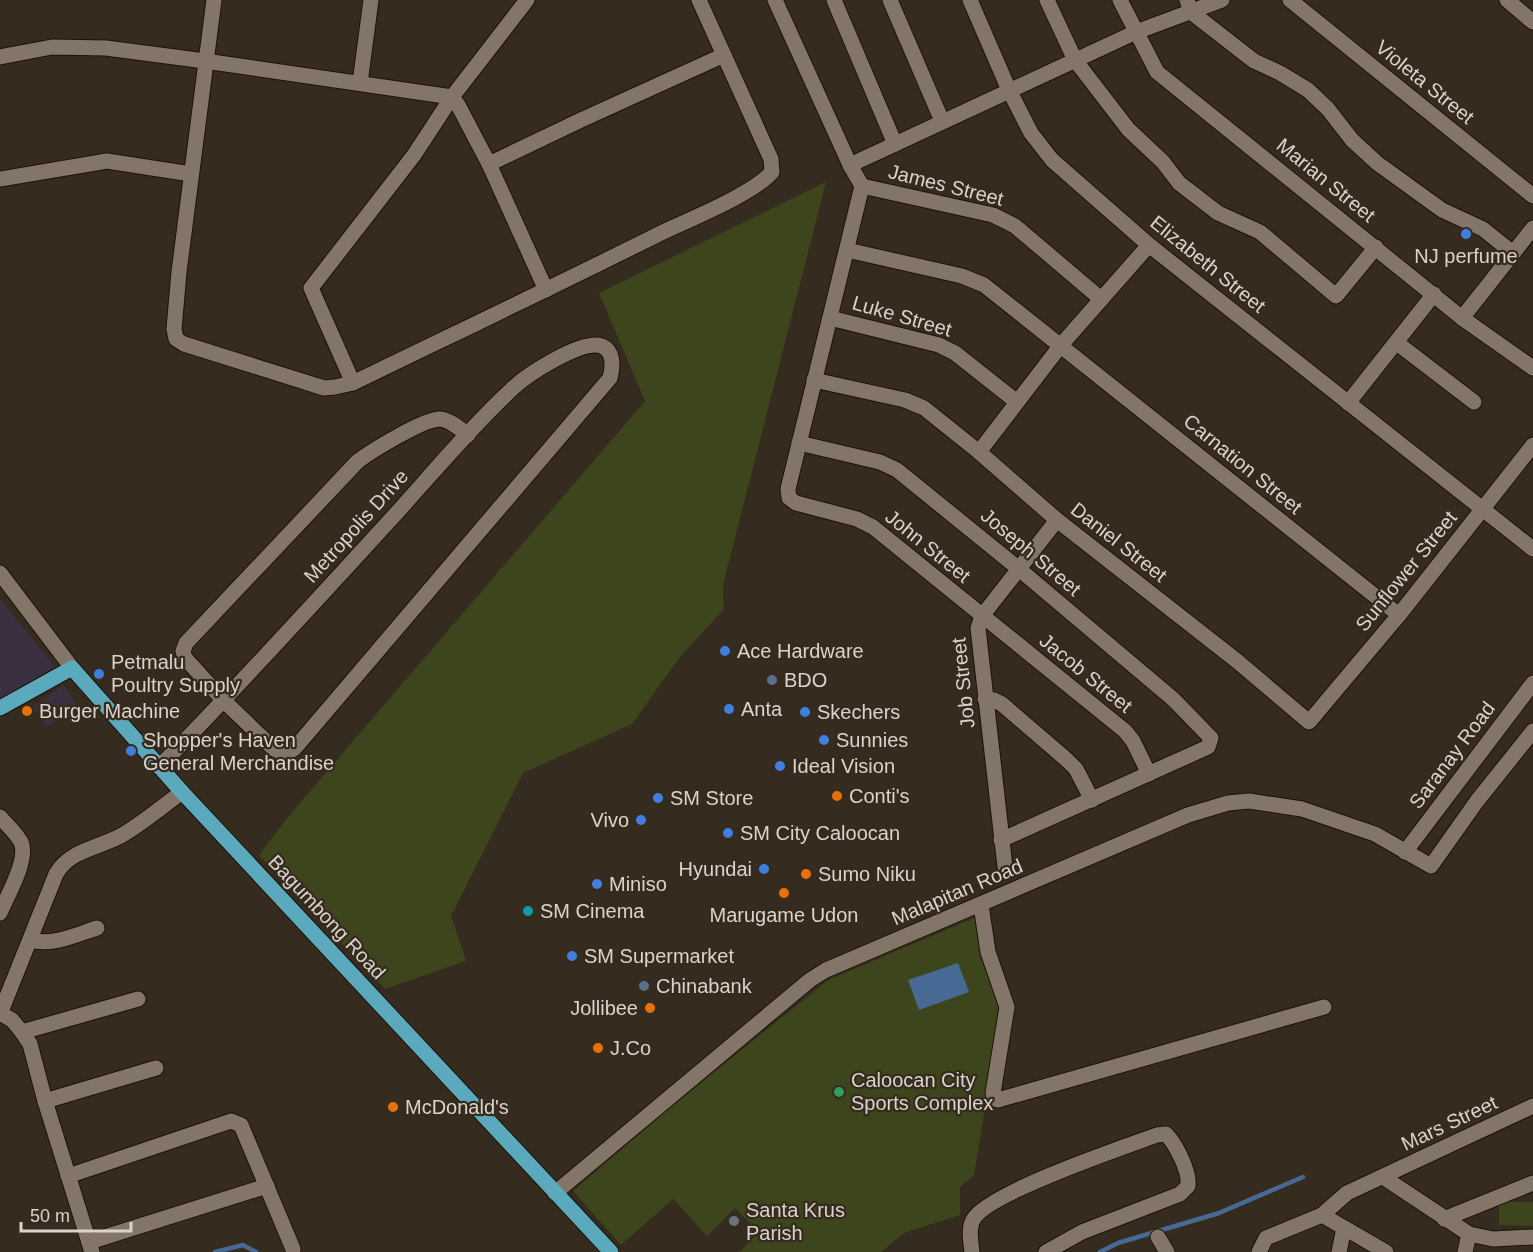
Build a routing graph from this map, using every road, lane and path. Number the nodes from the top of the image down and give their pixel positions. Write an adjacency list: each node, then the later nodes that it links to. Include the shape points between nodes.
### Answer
1 (214, 0): 20 (street)
2 (371, 0): 21 (street)
3 (527, 0): 23 (street)
4 (699, 0): 17 (street)
5 (776, 0): 27 (street)
6 (834, 0): 25 (street)
7 (890, 0): 24 (street)
8 (970, 0): 22 (street, Elizabeth Street)
9 (1047, 0): 19 (street)
10 (1120, 0): 16 (street, Marian Street)
11 (1222, 0): 14 (street)
12 (1290, 0): 31 (street, Violeta Street)
13 (1507, 0): 15 (street)
14 (1189, 6): 16 (street); 36 (street, via 1254,61 1308,90 1377,163 1442,210 1484,229)
15 (1533, 22)
16 (1136, 32): 19 (street); 34 (street, Marian Street, via 1156,72)
17 (724, 56): 26 (street); 37 (street, via 771,159 772,172 730,199)
18 (0, 57): 20 (street, via 71,46)
19 (1075, 60): 22 (street); 34 (street, via 1128,129 1179,183 1218,213 1260,232 1336,296)
20 (205, 61): 21 (street); 28 (street)
21 (360, 83): 23 (street)
22 (1009, 90): 24 (street); 33 (street, Elizabeth Street, via 1031,133 1052,160)
23 (452, 97): 26 (street); 46 (street, via 414,155 311,288)
24 (942, 121): 25 (street)
25 (895, 144): 27 (street)
26 (489, 164): 37 (street)
27 (850, 165): 30 (street)
28 (191, 174): 29 (street, via 107,161); 46 (street, via 176,339 324,388)
29 (0, 179)
30 (862, 186): 35 (street); 39 (street, James Street, via 993,215 1015,226)
31 (1533, 196)
32 (1533, 228): 36 (street)
33 (1149, 245): 39 (street); 49 (street, Elizabeth Street)
34 (1376, 247): 38 (street, Marian Street)
35 (848, 250): 40 (street); 43 (street, Carnation Street, via 962,276 984,285)
36 (1513, 253): 41 (street)
37 (546, 290): 46 (street)
38 (1434, 294): 41 (street, Marian Street); 42 (street)
39 (1101, 298): 43 (street)
40 (830, 318): 45 (street); 47 (street, Luke Street, via 939,345)
41 (1462, 318): 44 (street, Marian Street)
42 (1397, 343): 48 (street); 49 (street)
43 (1061, 345): 47 (street); 59 (street, Carnation Street)
44 (1533, 368)
45 (814, 380): 51 (street); 53 (street, Daniel Street, via 905,400 924,408)
46 (353, 382)
47 (1017, 402): 53 (street)
48 (1474, 402)
49 (1348, 403): 54 (street, Elizabeth Street)
50 (468, 435): 64 (street, Metropolis Drive); 64 (street, via 440,419 374,449 358,461 186,644 185,658); 64 (street, Metropolis Drive, via 534,372 578,348 603,346 611,355 610,378 295,748 285,754 274,749)
51 (799, 443): 57 (street, Joseph Street, via 880,462 897,470); 60 (street, John Street, via 789,498 873,527)
52 (1533, 445): 54 (street, Sunflower Street)
53 (979, 452): 55 (street, Daniel Street)
54 (1483, 510): 56 (street, Elizabeth Street); 59 (street, Sunflower Street)
55 (1057, 520): 57 (street, Job Street); 66 (street, Daniel Street)
56 (1533, 549)
57 (1019, 568): 60 (street, Job Street); 69 (street, Joseph Street, via 1173,699 1211,738 1208,747)
58 (0, 573): 61 (street)
59 (1398, 615): 66 (street, Sunflower Street)
60 (982, 616): 63 (street, Job Street, via 978,633); 69 (street, Jacob Street, via 1125,731)
61 (72, 668): 65 (main road); 68 (main road, Bagumbong Road)
62 (1533, 683): 74 (street, Saranay Road)
63 (985, 699): 71 (street, via 1002,704 1067,760); 73 (street, Job Street)
64 (224, 701): 68 (street, Metropolis Drive)
65 (0, 708)
66 (1309, 722)
67 (1533, 732): 74 (street, Malapitan Road, via 1431,866)
68 (159, 767): 70 (main road, Bagumbong Road)
69 (1149, 774): 71 (street)
70 (182, 792): 79 (street, via 125,834 61,864); 91 (main road, Bagumbong Road)
71 (1092, 800): 73 (street)
72 (0, 817): 76 (street, via 23,850)
73 (1001, 840): 75 (street, Job Street)
74 (1405, 852): 77 (street, Malapitan Road, via 1374,834 1302,809 1249,801 1228,803 1188,815)
75 (1005, 867)
76 (1, 905)
77 (981, 905): 81 (street, via 988,952 1007,1007 993,1093 998,1100); 91 (street, Malapitan Road, via 810,980)
78 (97, 928): 79 (street, via 51,942)
79 (30, 940): 82 (street)
80 (138, 999): 83 (street)
81 (1324, 1007)
82 (0, 1013): 83 (street)
83 (22, 1032): 85 (street, via 30,1044)
84 (156, 1068): 85 (street)
85 (45, 1101): 87 (street)
86 (1533, 1106): 88 (street, Mars Street)
87 (68, 1176): 90 (street, via 231,1121 241,1125); 98 (street)
88 (1383, 1177): 92 (street, Mars Street, via 1347,1193); 93 (street)
89 (1533, 1183): 93 (street)
90 (267, 1186): 98 (street); 99 (street)
91 (555, 1192): 100 (main road, Bagumbong Road)
92 (1322, 1215): 94 (street); 104 (street, Mars Street, via 1266,1238)
93 (1444, 1219): 95 (street)
94 (1344, 1228): 105 (street); 106 (street)
95 (1469, 1234): 97 (street, via 1493,1239); 107 (street)
96 (1158, 1237): 103 (street)
97 (1533, 1237)
98 (91, 1247)
99 (293, 1249)
100 (611, 1252)
101 (972, 1252): 102 (street, via 972,1220 1009,1192 1157,1134 1166,1134 1189,1179 1180,1194 1082,1232)
102 (1046, 1252)
103 (1167, 1252)
104 (1259, 1252)
105 (1339, 1252)
106 (1386, 1252)
107 (1466, 1252)

